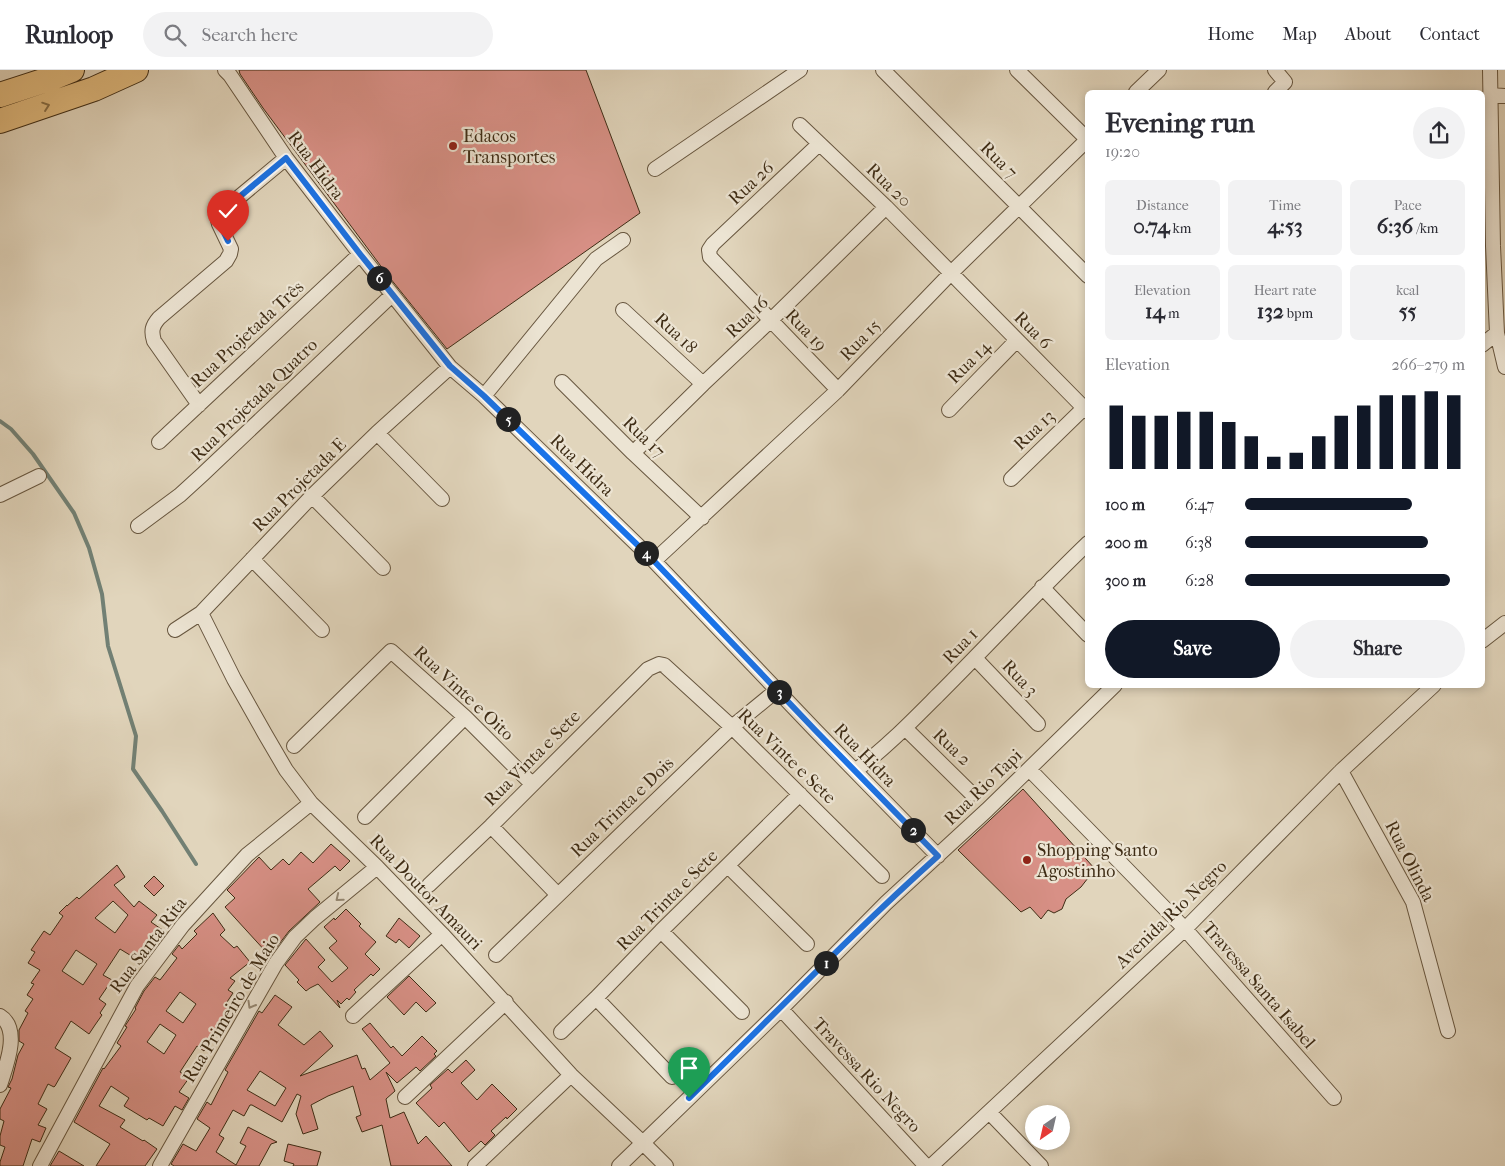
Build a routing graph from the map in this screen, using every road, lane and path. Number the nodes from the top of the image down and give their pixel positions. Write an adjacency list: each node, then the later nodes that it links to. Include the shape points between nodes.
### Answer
1 (72, 70): 12 (highway)
2 (136, 70): 15 (highway, one-way to 2, via 94,89)
3 (800, 70): 21 (street)
4 (883, 70): 22 (street, Rua 7)
5 (1159, 70): 11 (street)
6 (1274, 70): 10 (street)
7 (1490, 70): 13 (street)
8 (1021, 71): 17 (street)
9 (228, 72): 20 (street, Rua Hidra)
10 (1286, 87)
11 (1138, 90)
12 (0, 95)
13 (1490, 95): 14 (street); 25 (street)
14 (1505, 96)
15 (0, 121)
16 (800, 125): 19 (street, Rua 20)
17 (1085, 138)
18 (1085, 142): 22 (street, Rua 15)
19 (820, 144): 23 (street, Rua 20); 26 (street, Rua 26)
20 (286, 158): 27 (street, Rua Hidra); 42 (street, via 220,213 217,218 231,249 226,262 154,325 154,341)
21 (655, 169)
22 (1018, 206): 28 (street, Rua 15); 29 (street, Rua 7)
23 (886, 207): 28 (street, Rua 20); 32 (street, Rua 16)
24 (623, 240): 41 (street, via 596,260)
25 (1499, 246): 33 (street)
26 (709, 250): 32 (street, Rua 19, via 710,257)
27 (360, 254): 30 (street, Rua Hidra); 42 (street, Rua Projetada Três)
28 (951, 273): 34 (street, Rua 6); 40 (street, Rua 15)
29 (1085, 273)
30 (392, 294): 36 (street, Rua Hidra); 55 (street, Rua Projetada Quatro, via 203,474)
31 (623, 310): 39 (street, Rua 18)
32 (771, 320): 39 (street, Rua 16); 40 (street, Rua 19)
33 (1497, 333): 35 (street); 37 (street)
34 (1017, 340): 43 (street, Rua 6); 44 (street, Rua 14)
35 (1485, 343)
36 (450, 366): 41 (street, Rua Hidra); 46 (street, Rua Projetada E)
37 (1505, 367)
38 (562, 382): 48 (street, Rua 17)
39 (703, 384): 48 (street, Rua 16)
40 (838, 390): 54 (street, Rua 15)
41 (484, 396): 58 (street, Rua Hidra)
42 (199, 405): 47 (street, Rua Projetada Três)
43 (1085, 409)
44 (948, 410)
45 (1085, 411): 50 (street, Rua 13)
46 (377, 433): 52 (street, Rua Projetada E); 53 (street)
47 (159, 442)
48 (633, 453): 54 (street, Rua 17)
49 (39, 476): 51 (street)
50 (1010, 479)
51 (0, 494)
52 (312, 496): 57 (street, Rua Projetada E); 59 (street)
53 (442, 499)
54 (702, 518): 58 (street, Rua 15)
55 (138, 526)
56 (1085, 546): 60 (street, Rua 1)
57 (252, 559): 61 (street, Rua Projetada E); 64 (street)
58 (654, 561): 71 (street, Rua Hidra)
59 (383, 568)
60 (1042, 587): 65 (street); 67 (street, Rua 1)
61 (201, 613): 63 (street, Rua Projetada E); 83 (street, Rua Doutor Amauri, via 286,770)
62 (1505, 623): 66 (street)
63 (175, 630)
64 (322, 630)
65 (1085, 632)
66 (1485, 639)
67 (975, 658): 73 (street, Rua 3); 75 (street, Rua 1)
68 (664, 665): 74 (street, Rua Vinte e Sete); 80 (street, Rua Vinta e Sete, via 648,669)
69 (1111, 688): 77 (street, Rua Rio Tapi)
70 (1431, 688): 79 (street, Avenida Rio Negro)
71 (777, 690): 74 (street, Rua Trinta e Dois); 78 (street, Rua Hidra)
72 (465, 717): 76 (street, Rua Vinte e Oito, via 391,651); 80 (street, Rua Vinte e Oito); 84 (street)
73 (1038, 724)
74 (732, 727): 81 (street, Rua Vinte e Sete); 91 (street, Rua Trinta e Dois)
75 (905, 728): 78 (street, Rua 1); 82 (street, Rua 2)
76 (294, 746)
77 (1029, 769): 86 (street, Rua Rio Tapi); 92 (street, Travessa Santa Isabel)
78 (855, 771): 86 (street, Rua Hidra)
79 (1341, 771): 92 (street, Avenida Rio Negro); 103 (street, Rua Olinda, via 1413,902)
80 (532, 784): 85 (street, Rua Vinta e Sete)
81 (800, 794): 87 (street, Rua Trinta e Sete); 89 (street, Rua Vinte e Sete)
82 (972, 794)
83 (311, 803): 88 (street, Rua Doutor Amauri); 112 (street, Rua Santa Rita, via 247,855 183,925 137,986)
84 (365, 817)
85 (491, 826): 90 (street, Rua Vinta e Sete); 91 (street)
86 (938, 856): 99 (street, Rua Rio Tapi, via 886,903)
87 (728, 866): 93 (street, Rua Trinta e Sete); 95 (street)
88 (377, 867): 94 (street, Rua Doutor Amauri); 113 (street, Rua Primeiro de Maio, one-way to 113, via 295,937 276,963)
89 (882, 876)
90 (429, 885)
91 (558, 895): 96 (street, Rua Trinta e Dois)
92 (1185, 929): 109 (street, Travessa Santa Isabel); 110 (street, Avenida Rio Negro)
93 (661, 931): 97 (street, Rua Trinta e Sete); 100 (street)
94 (442, 934): 98 (street, Rua Doutor Amauri); 101 (street)
95 (807, 944)
96 (496, 955)
97 (596, 998): 104 (street, Rua Trinta e Sete); 106 (street)
98 (506, 1002): 105 (street, Rua Doutor Amauri); 108 (street)
99 (781, 1009): 111 (street, Rua Rio Tapi); 117 (street, Travessa Rio Negro)
100 (742, 1012)
101 (353, 1016)
102 (2, 1018): 107 (street, via 10,1030 12,1041)
103 (1448, 1031)
104 (561, 1032)
105 (571, 1075): 111 (street, Rua Doutor Amauri); 114 (street)
106 (672, 1077)
107 (0, 1085)
108 (405, 1097)
109 (1334, 1098)
110 (989, 1112): 118 (street, Avenida Rio Negro); 119 (street)
111 (643, 1143): 115 (street, Rua Rio Tapi); 116 (street, Rua Doutor Amauri)
112 (40, 1166)
113 (160, 1166)
114 (475, 1166)
115 (619, 1166)
116 (666, 1166)
117 (926, 1166)
118 (931, 1166)
119 (1041, 1166)

